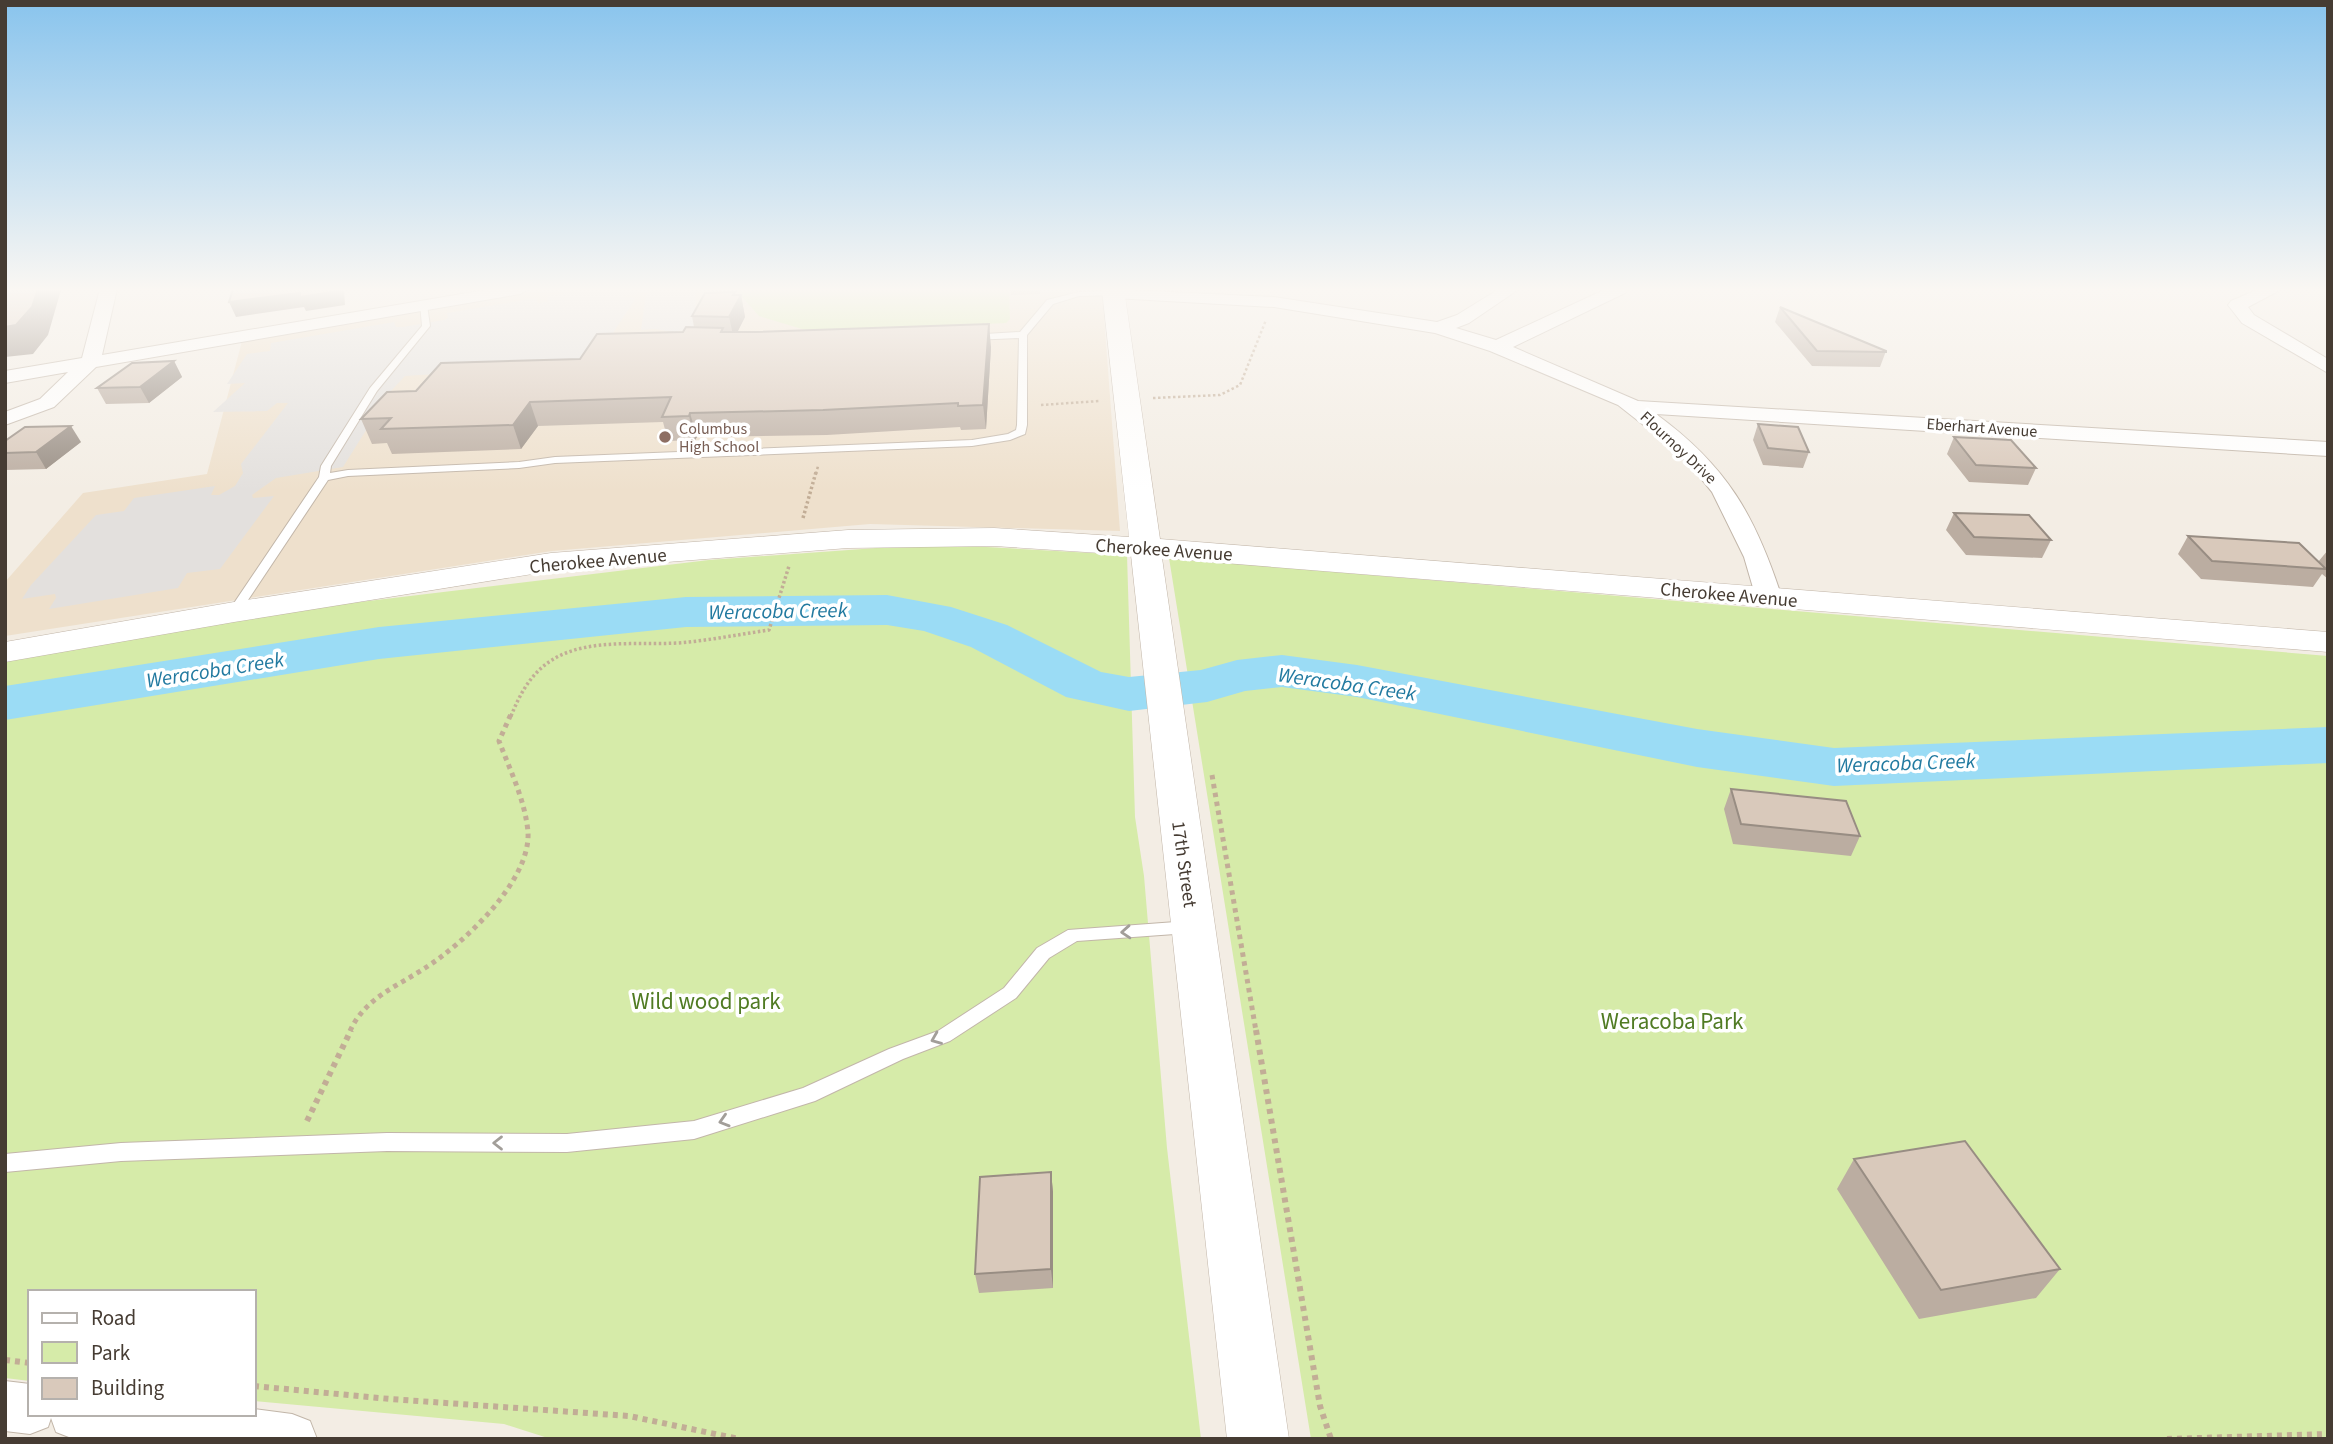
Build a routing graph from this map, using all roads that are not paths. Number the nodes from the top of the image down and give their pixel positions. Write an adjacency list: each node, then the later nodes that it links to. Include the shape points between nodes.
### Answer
1 (92, 356): 8 (street)
2 (118, 356): 8 (street)
3 (401, 356): 14 (lane, via 373,390 326,466)
4 (1023, 356): 14 (lane, via 1021,432 982,442 555,460)
5 (1121, 356): 15 (street, 17th Street)
6 (1519, 356): 11 (street, Flournoy Drive)
7 (2310, 356): 9 (street)
8 (91, 361): 10 (street); 12 (street, via 47,403)
9 (2328, 367)
10 (5, 377)
11 (1637, 407): 13 (street, Eberhart Avenue); 16 (street, Flournoy Drive, via 1699,461 1723,490)
12 (5, 419)
13 (2328, 449)
14 (324, 477): 17 (lane)
15 (1144, 547): 16 (street, Cherokee Avenue); 17 (street, Cherokee Avenue, via 994,537 848,539 551,562); 20 (street, 17th Street)
16 (1769, 597): 18 (street, Cherokee Avenue)
17 (234, 612): 19 (street, Cherokee Avenue)
18 (2328, 642)
19 (5, 652)
20 (1194, 927): 21 (lane, one-way to 21, via 1074,935 1043,953 1010,993 944,1037 808,1095 694,1130 567,1143 295,1145 121,1152); 26 (street, 17th Street)
21 (5, 1163)
22 (5, 1406): 23 (street)
23 (28, 1409)
24 (91, 1416): 25 (street)
25 (292, 1439)
26 (1258, 1439)

